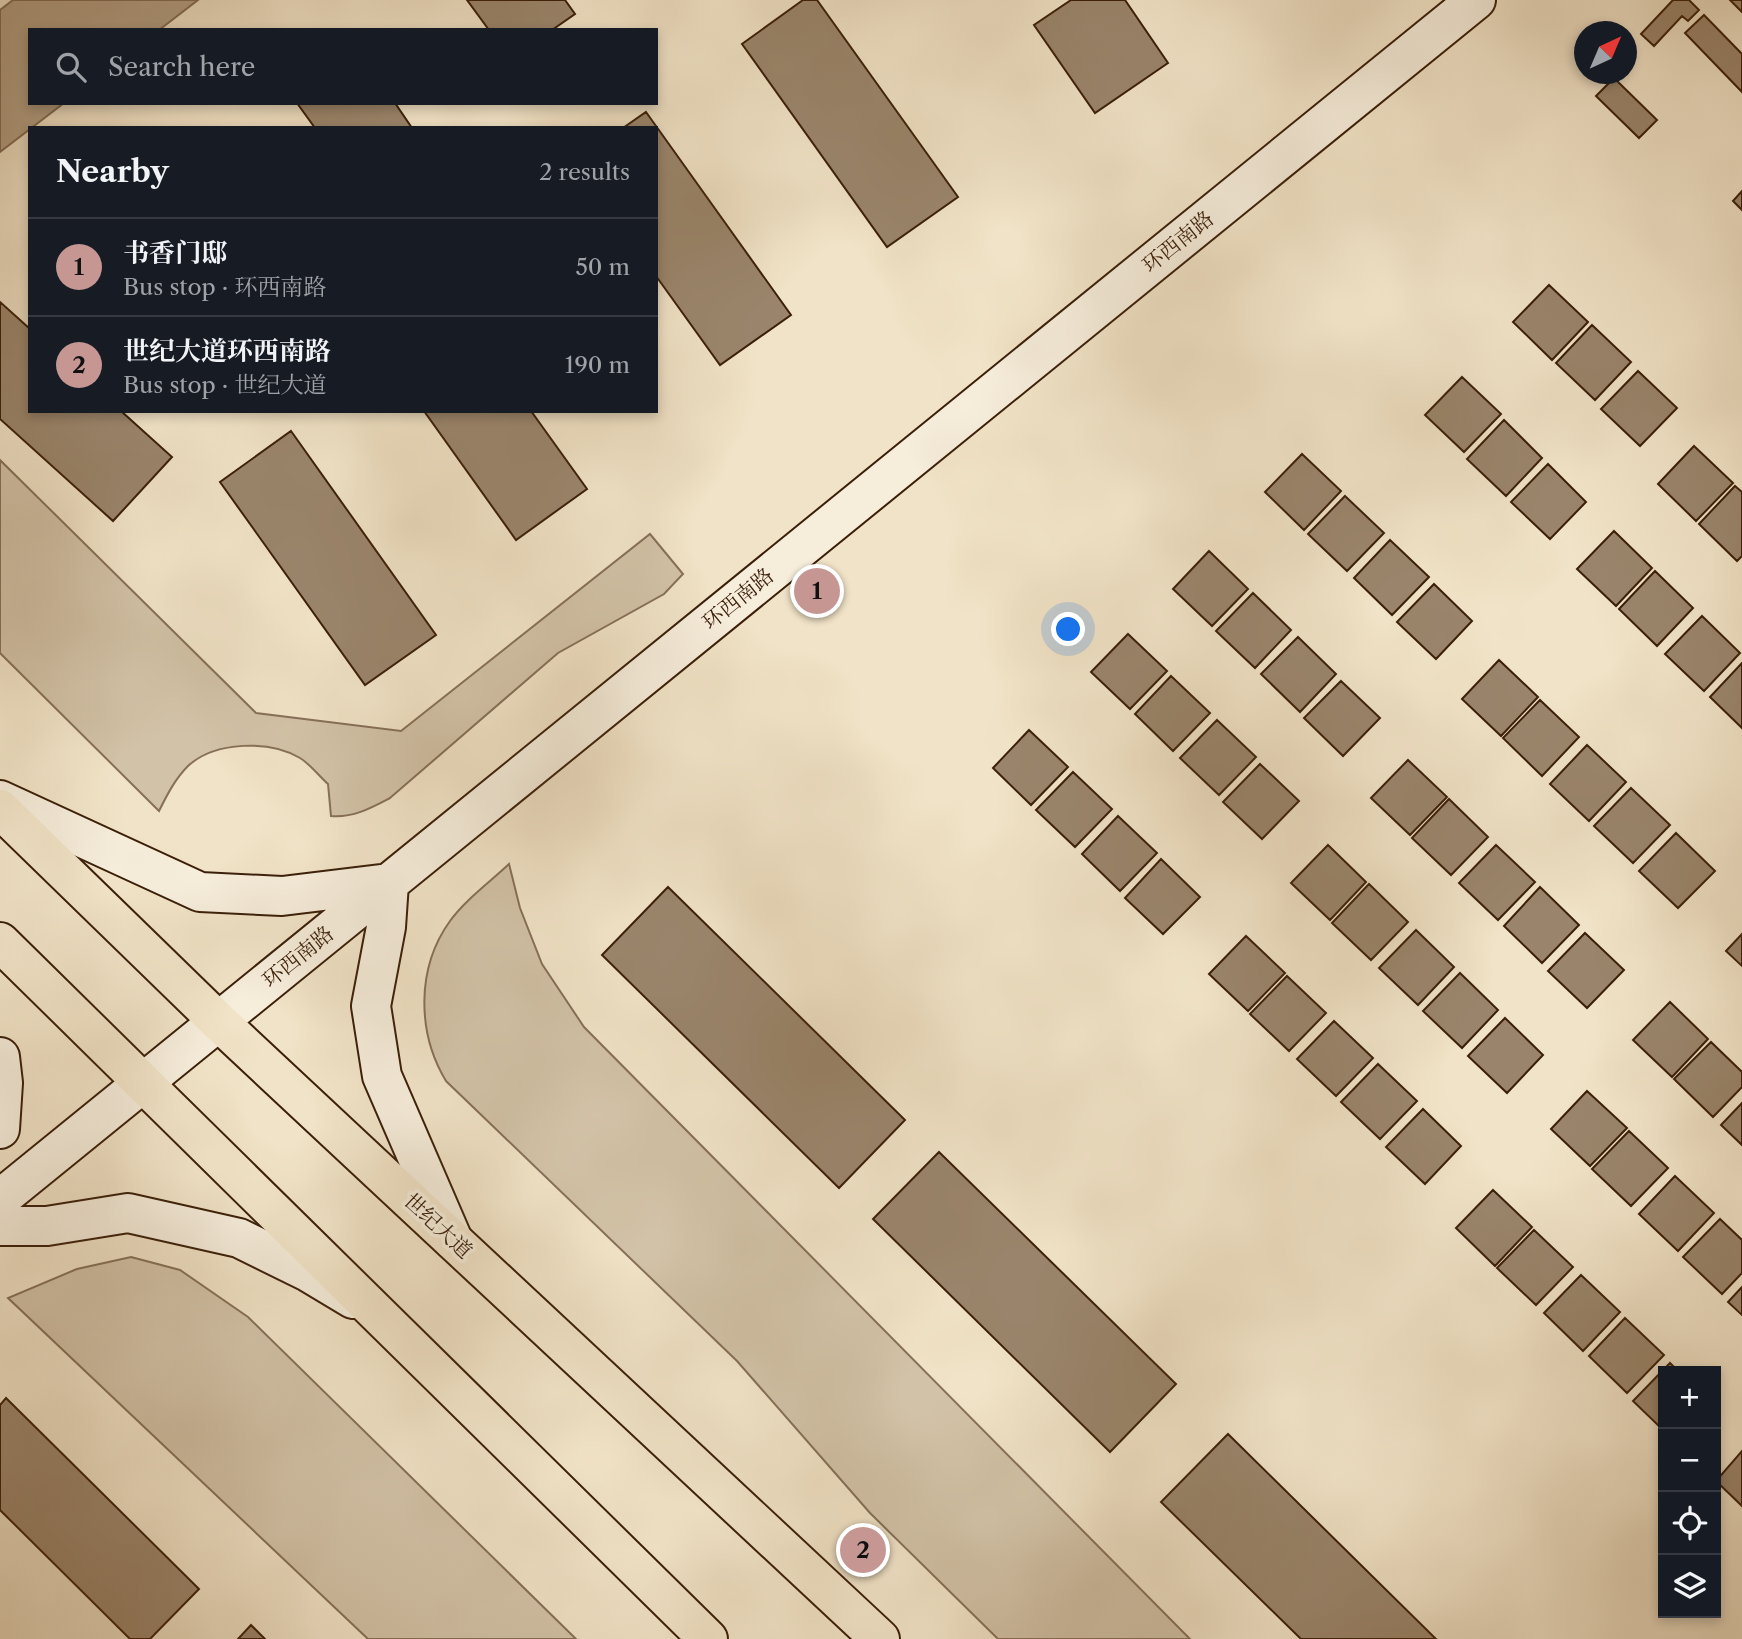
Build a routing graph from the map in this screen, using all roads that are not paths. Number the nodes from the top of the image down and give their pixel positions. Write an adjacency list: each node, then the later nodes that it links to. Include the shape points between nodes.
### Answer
1 (1476, 0): 4 (street, 环西南路)
2 (0, 800): 4 (street, via 200,892 282,896)
3 (0, 809): 6 (main road, 世纪大道)
4 (389, 883): 6 (street, 环西南路); 12 (street, via 371,1006 382,1076)
5 (0, 943): 8 (main road)
6 (219, 1022): 8 (street, 环西南路); 12 (main road, 世纪大道)
7 (0, 1056): 9 (street)
8 (144, 1084): 10 (street, 环西南路); 13 (main road)
9 (0, 1129)
10 (0, 1199)
11 (0, 1226): 13 (street, via 47,1226 128,1213 239,1238)
12 (453, 1240): 15 (main road, 世纪大道)
13 (378, 1314): 14 (main road)
14 (708, 1639)
15 (880, 1639)

